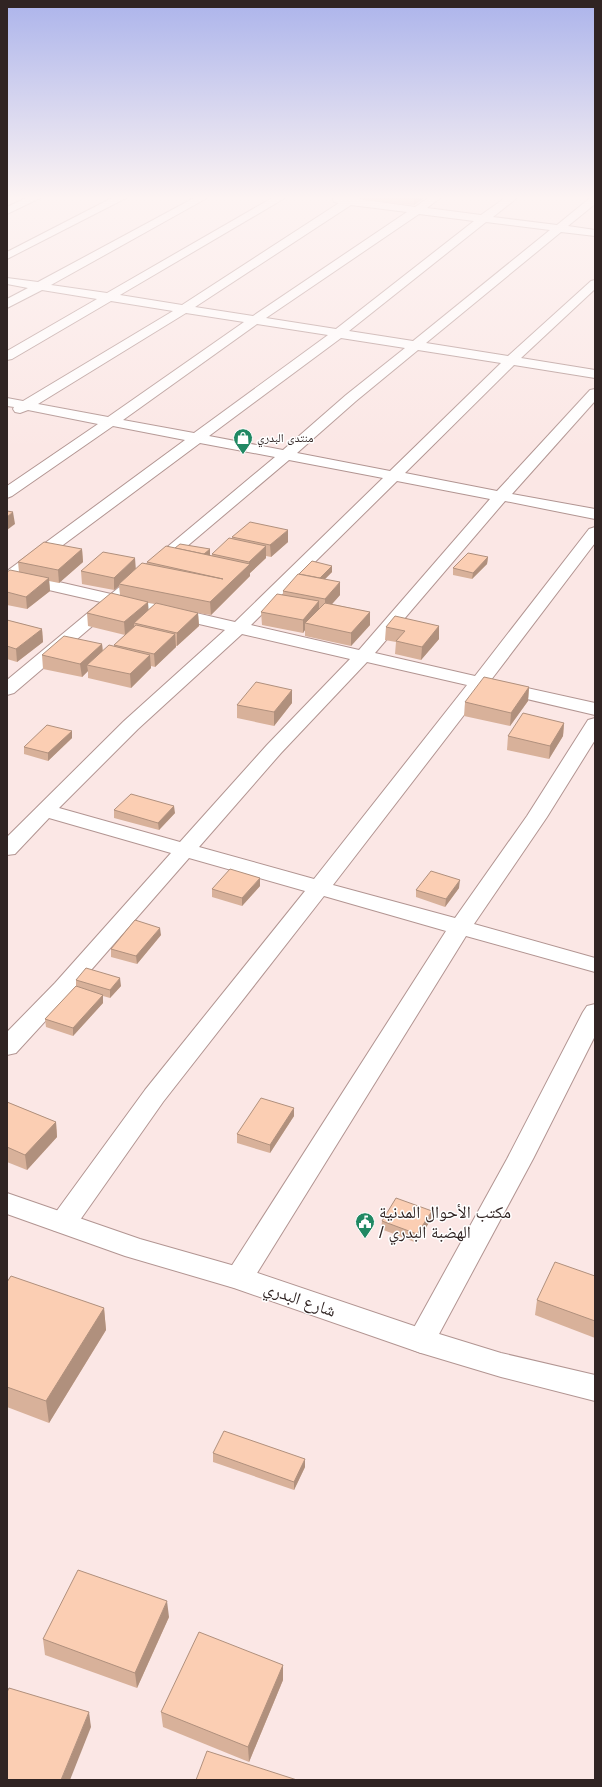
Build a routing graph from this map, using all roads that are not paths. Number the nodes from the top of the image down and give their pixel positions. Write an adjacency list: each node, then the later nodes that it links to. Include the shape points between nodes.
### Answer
1 (10, 281): 9 (street)
2 (49, 281): 9 (street)
3 (136, 281): 10 (street)
4 (227, 281): 12 (street)
5 (312, 281): 13 (street)
6 (404, 281): 14 (street)
7 (494, 281): 15 (street)
8 (595, 282): 17 (street)
9 (41, 286): 10 (street); 11 (street)
10 (109, 297): 12 (street); 16 (street)
11 (7, 304)
12 (184, 309): 13 (street); 21 (street)
13 (254, 320): 14 (street); 23 (street)
14 (339, 334): 15 (street); 24 (street)
15 (416, 346): 17 (street); 25 (street)
16 (7, 356)
17 (511, 361): 18 (street); 26 (street)
18 (595, 374)
19 (595, 393): 28 (street)
20 (7, 402): 21 (street)
21 (26, 406): 22 (street); 23 (street)
22 (7, 418)
23 (110, 422): 24 (street); 27 (street)
24 (196, 438): 25 (street); 31 (street)
25 (285, 455): 26 (street); 32 (street)
26 (394, 476): 28 (street); 33 (street)
27 (7, 493)
28 (501, 496): 29 (street); 34 (street)
29 (595, 514)
30 (595, 532): 35 (street)
31 (8, 577): 32 (street)
32 (113, 600): 33 (street); 36 (street)
33 (238, 628): 34 (street); 39 (street, via 131,725)
34 (363, 656): 35 (street); 41 (street, via 274,749)
35 (479, 683): 37 (street); 42 (street)
36 (7, 689)
37 (595, 709)
38 (595, 724): 43 (street, via 537,817)
39 (46, 811): 40 (street); 41 (street)
40 (7, 849)
41 (186, 850): 42 (street); 46 (street)
42 (319, 888): 43 (street); 48 (street, via 154,1096)
43 (460, 927): 44 (street); 49 (street)
44 (595, 965)
45 (595, 1012): 50 (street, via 520,1159)
46 (7, 1047)
47 (7, 1203): 48 (street, شارع البدري)
48 (63, 1223): 49 (street, شارع البدري, via 135,1248)
49 (238, 1278): 50 (street, شارع البدري)
50 (421, 1341): 51 (street, شارع البدري, via 500,1365)
51 (595, 1388)

